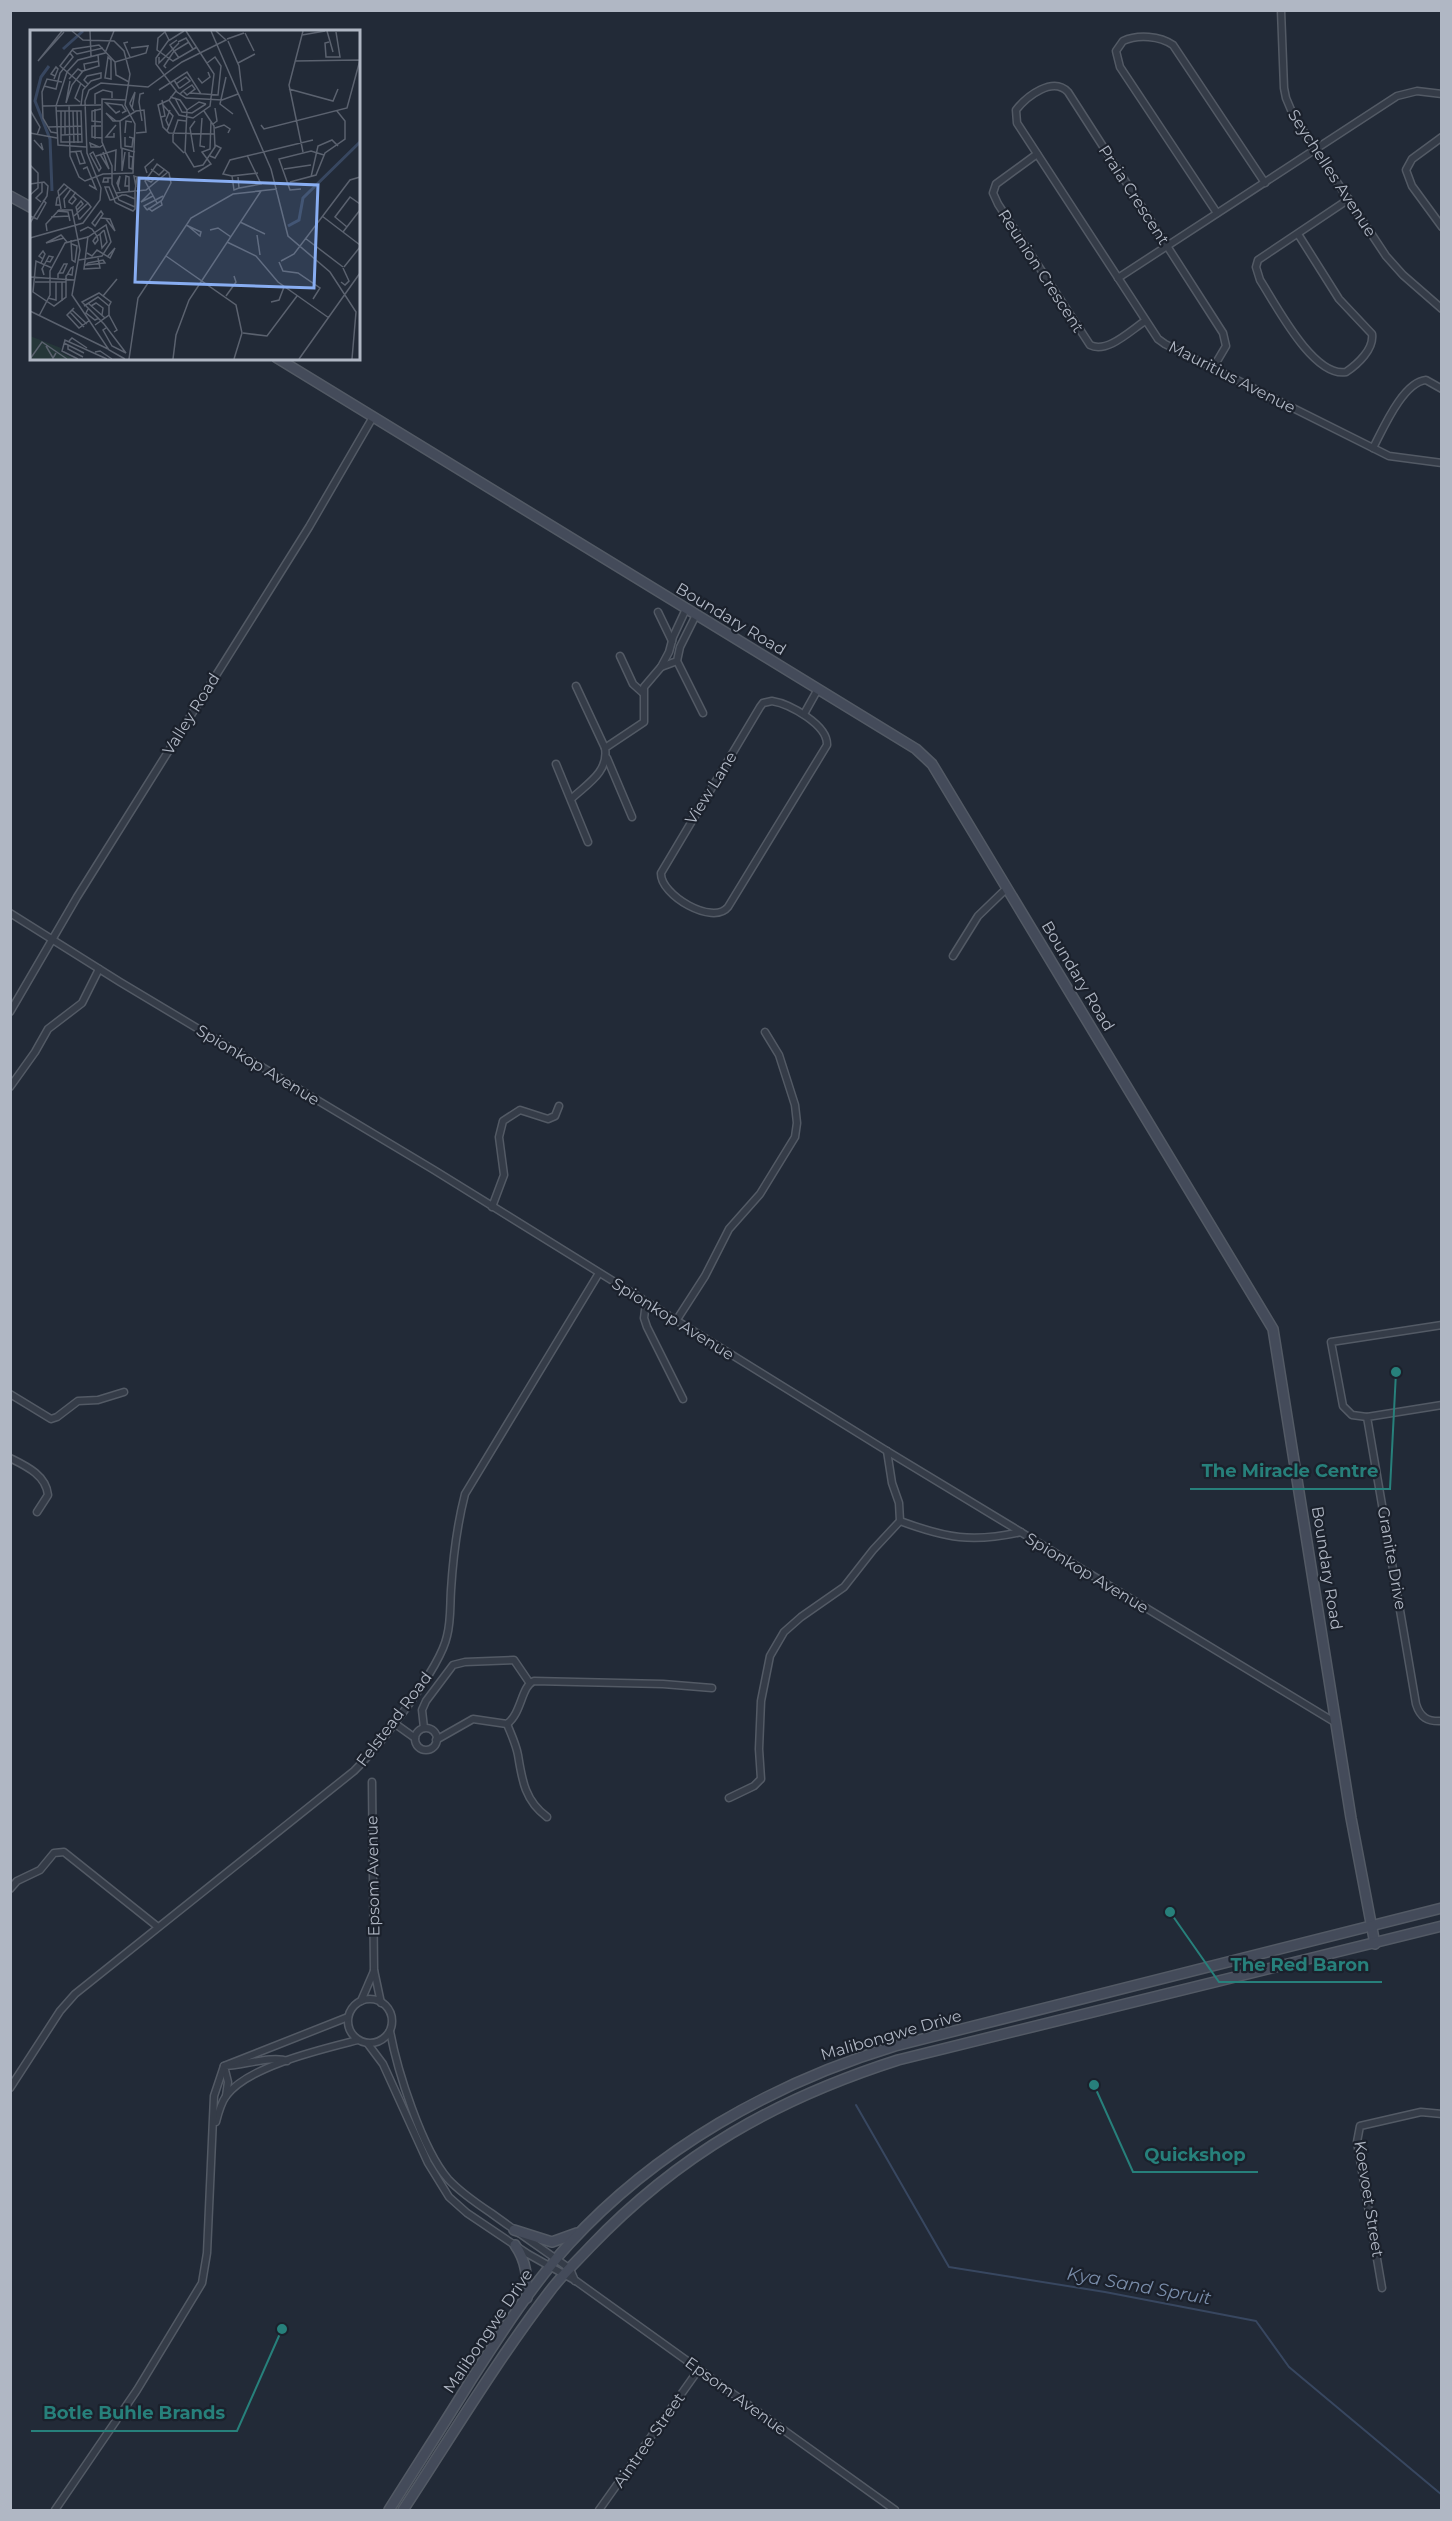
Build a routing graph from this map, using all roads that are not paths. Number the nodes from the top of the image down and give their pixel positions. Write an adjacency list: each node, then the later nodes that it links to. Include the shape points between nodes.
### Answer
1 (1281, 10): 5 (street, Seychelles Avenue, via 1286,98)
2 (1442, 94): 5 (street, via 1401,94)
3 (1020, 128): 6 (street, Mauritius Avenue); 14 (street, Praia Crescent, via 1015,116 1021,104 1051,86 1065,89)
4 (1442, 137): 12 (street, via 1412,159 1406,170 1412,186)
5 (1316, 150): 7 (street); 9 (street, Seychelles Avenue)
6 (1037, 154): 15 (street, Mauritius Avenue); 17 (street, Reunion Crescent, via 996,184 993,193 998,204 1090,345 1105,346)
7 (1265, 183): 11 (street); 11 (street, via 1173,45 1145,38 1123,41 1116,51 1120,67)
8 (10, 195): 10 (main road)
9 (1349, 199): 13 (street); 16 (street, Seychelles Avenue, via 1390,261)
10 (30, 207)
11 (1217, 213): 14 (street)
12 (1442, 227)
13 (1298, 234): 13 (street, via 1339,299 1372,334 1370,347 1346,372 1331,370 1305,348 1257,274 1258,260)
14 (1166, 246): 15 (street); 19 (street, Praia Crescent, via 1225,336 1224,350)
15 (1118, 278): 17 (street, Mauritius Avenue)
16 (1442, 309)
17 (1144, 321): 19 (street, Mauritius Avenue, via 1161,341)
18 (280, 360): 21 (main road, Boundary Road)
19 (1213, 368): 22 (street, Mauritius Avenue)
20 (1442, 389): 22 (street, via 1425,380 1414,383 1394,409)
21 (374, 417): 24 (main road, Boundary Road); 47 (street, Valley Road)
22 (1373, 448): 23 (street, Mauritius Avenue, via 1394,458)
23 (1442, 463)
24 (686, 609): 26 (main road, Boundary Road); 27 (street)
25 (658, 612): 27 (street)
26 (696, 615): 28 (street); 33 (main road, Boundary Road)
27 (672, 641): 28 (street); 31 (street)
28 (680, 646): 30 (street)
29 (620, 657): 34 (street, via 633,684)
30 (676, 661): 31 (street); 35 (street)
31 (661, 667): 34 (street, via 646,683)
32 (576, 686): 37 (street)
33 (818, 689): 36 (street); 43 (main road, Boundary Road, via 926,757)
34 (643, 693): 37 (street, via 644,722)
35 (703, 713)
36 (804, 714): 44 (street, View Lane, via 826,735 825,748 725,911 708,914); 44 (street, View Lane, via 778,702 763,703 665,863 660,876 664,887)
37 (605, 748): 38 (street)
38 (607, 758): 40 (street, via 601,772); 41 (street)
39 (556, 764): 40 (street)
40 (571, 799): 42 (street)
41 (632, 816)
42 (588, 842)
43 (1007, 888): 48 (street, via 978,916); 73 (main road, Boundary Road, via 1273,1329)
44 (688, 904): 45 (street)
45 (683, 910)
46 (10, 913): 47 (street, Spionkop Avenue)
47 (52, 940): 49 (street, Spionkop Avenue); 50 (street, Valley Road)
48 (953, 956)
49 (99, 969): 52 (street, via 82,1004 48,1029); 54 (street, Spionkop Avenue)
50 (10, 1012)
51 (765, 1032): 57 (street, via 779,1055 795,1105 795,1137 760,1194 729,1229)
52 (10, 1087)
53 (559, 1106): 54 (street, via 555,1116 548,1119 520,1110 503,1120 499,1137 504,1179)
54 (492, 1207): 55 (street, Spionkop Avenue)
55 (599, 1273): 56 (street, Spionkop Avenue); 72 (street, Felstead Road, via 465,1494 445,1645)
56 (646, 1303): 57 (street, Spionkop Avenue); 61 (street, via 647,1327)
57 (676, 1321): 64 (street, Spionkop Avenue)
58 (1442, 1325): 63 (street, via 1331,1342 1342,1406 1353,1415)
59 (124, 1392): 60 (street, via 78,1401 54,1419)
60 (10, 1394)
61 (683, 1399)
62 (1442, 1405): 63 (street)
63 (1367, 1417): 71 (street, Granite Drive, via 1416,1704 1424,1718)
64 (887, 1451): 67 (street); 68 (street, Spionkop Avenue)
65 (10, 1458): 66 (street, via 36,1472 45,1484 48,1495)
66 (37, 1512)
67 (900, 1521): 68 (street, via 969,1539); 79 (street, via 844,1587 801,1617 776,1643 766,1667 761,1701 761,1779)
68 (1021, 1532): 73 (street, Spionkop Avenue)
69 (529, 1682): 70 (street); 74 (street, via 518,1713); 75 (street, via 514,1660 457,1663 426,1701 422,1710)
70 (711, 1688)
71 (1442, 1721)
72 (394, 1723): 76 (street); 84 (street, Felstead Road, via 354,1771)
73 (1336, 1723): 85 (main road, Boundary Road)
74 (507, 1724): 77 (street, via 473,1719); 80 (street, via 516,1745 526,1792)
75 (424, 1728): 76 (street); 77 (street, via 433,1731)
76 (415, 1738): 77 (street, via 425,1749 431,1748)
77 (436, 1740)
78 (372, 1782): 87 (street, Epsom Avenue)
79 (729, 1798)
80 (547, 1817)
81 (10, 1889): 84 (street, via 61,1851)
82 (1442, 1908): 85 (main road, Malibongwe Drive)
83 (1442, 1926): 86 (main road, Malibongwe Drive)
84 (158, 1927): 96 (street, Felstead Road, via 75,1994)
85 (1372, 1927): 86 (main road, Boundary Road); 101 (main road, Malibongwe Drive, via 895,2046 835,2065 711,2127 636,2182)
86 (1375, 1944): 104 (main road, Malibongwe Drive, via 966,2043 841,2079 719,2139 647,2192)
87 (374, 1970): 88 (street, Epsom Avenue); 89 (street, Epsom Avenue)
88 (361, 2001): 89 (street); 90 (street)
89 (381, 2003): 91 (street, via 391,2015)
90 (348, 2017): 92 (street, via 351,2033); 95 (street)
91 (390, 2031): 93 (street, via 383,2039); 100 (street, via 416,2116 438,2163 448,2179)
92 (358, 2040): 93 (street); 94 (street)
93 (368, 2044): 102 (street, via 383,2064 440,2184 467,2213)
94 (287, 2061): 95 (street, via 273,2058); 97 (street, via 246,2079)
95 (224, 2066): 97 (street, via 228,2082); 99 (street, via 214,2096)
96 (10, 2088)
97 (225, 2097): 99 (street)
98 (1442, 2114): 105 (street, Koevoet Street, via 1421,2112 1360,2126 1357,2142)
99 (213, 2140): 108 (street, via 202,2283 137,2390)
100 (514, 2230): 101 (main road, via 552,2242); 103 (street)
101 (583, 2230): 103 (main road, Malibongwe Drive)
102 (515, 2245): 103 (street); 106 (main road, via 527,2270)
103 (553, 2263): 104 (street); 106 (main road, Malibongwe Drive)
104 (566, 2272): 107 (street, Epsom Avenue); 110 (main road, Malibongwe Drive, via 517,2337)
105 (1382, 2288)
106 (527, 2298): 109 (main road, Malibongwe Drive)
107 (699, 2369): 111 (street, Aintree Street); 112 (street, Epsom Avenue)
108 (55, 2511)
109 (389, 2511)
110 (403, 2511)
111 (599, 2511)
112 (896, 2511)

